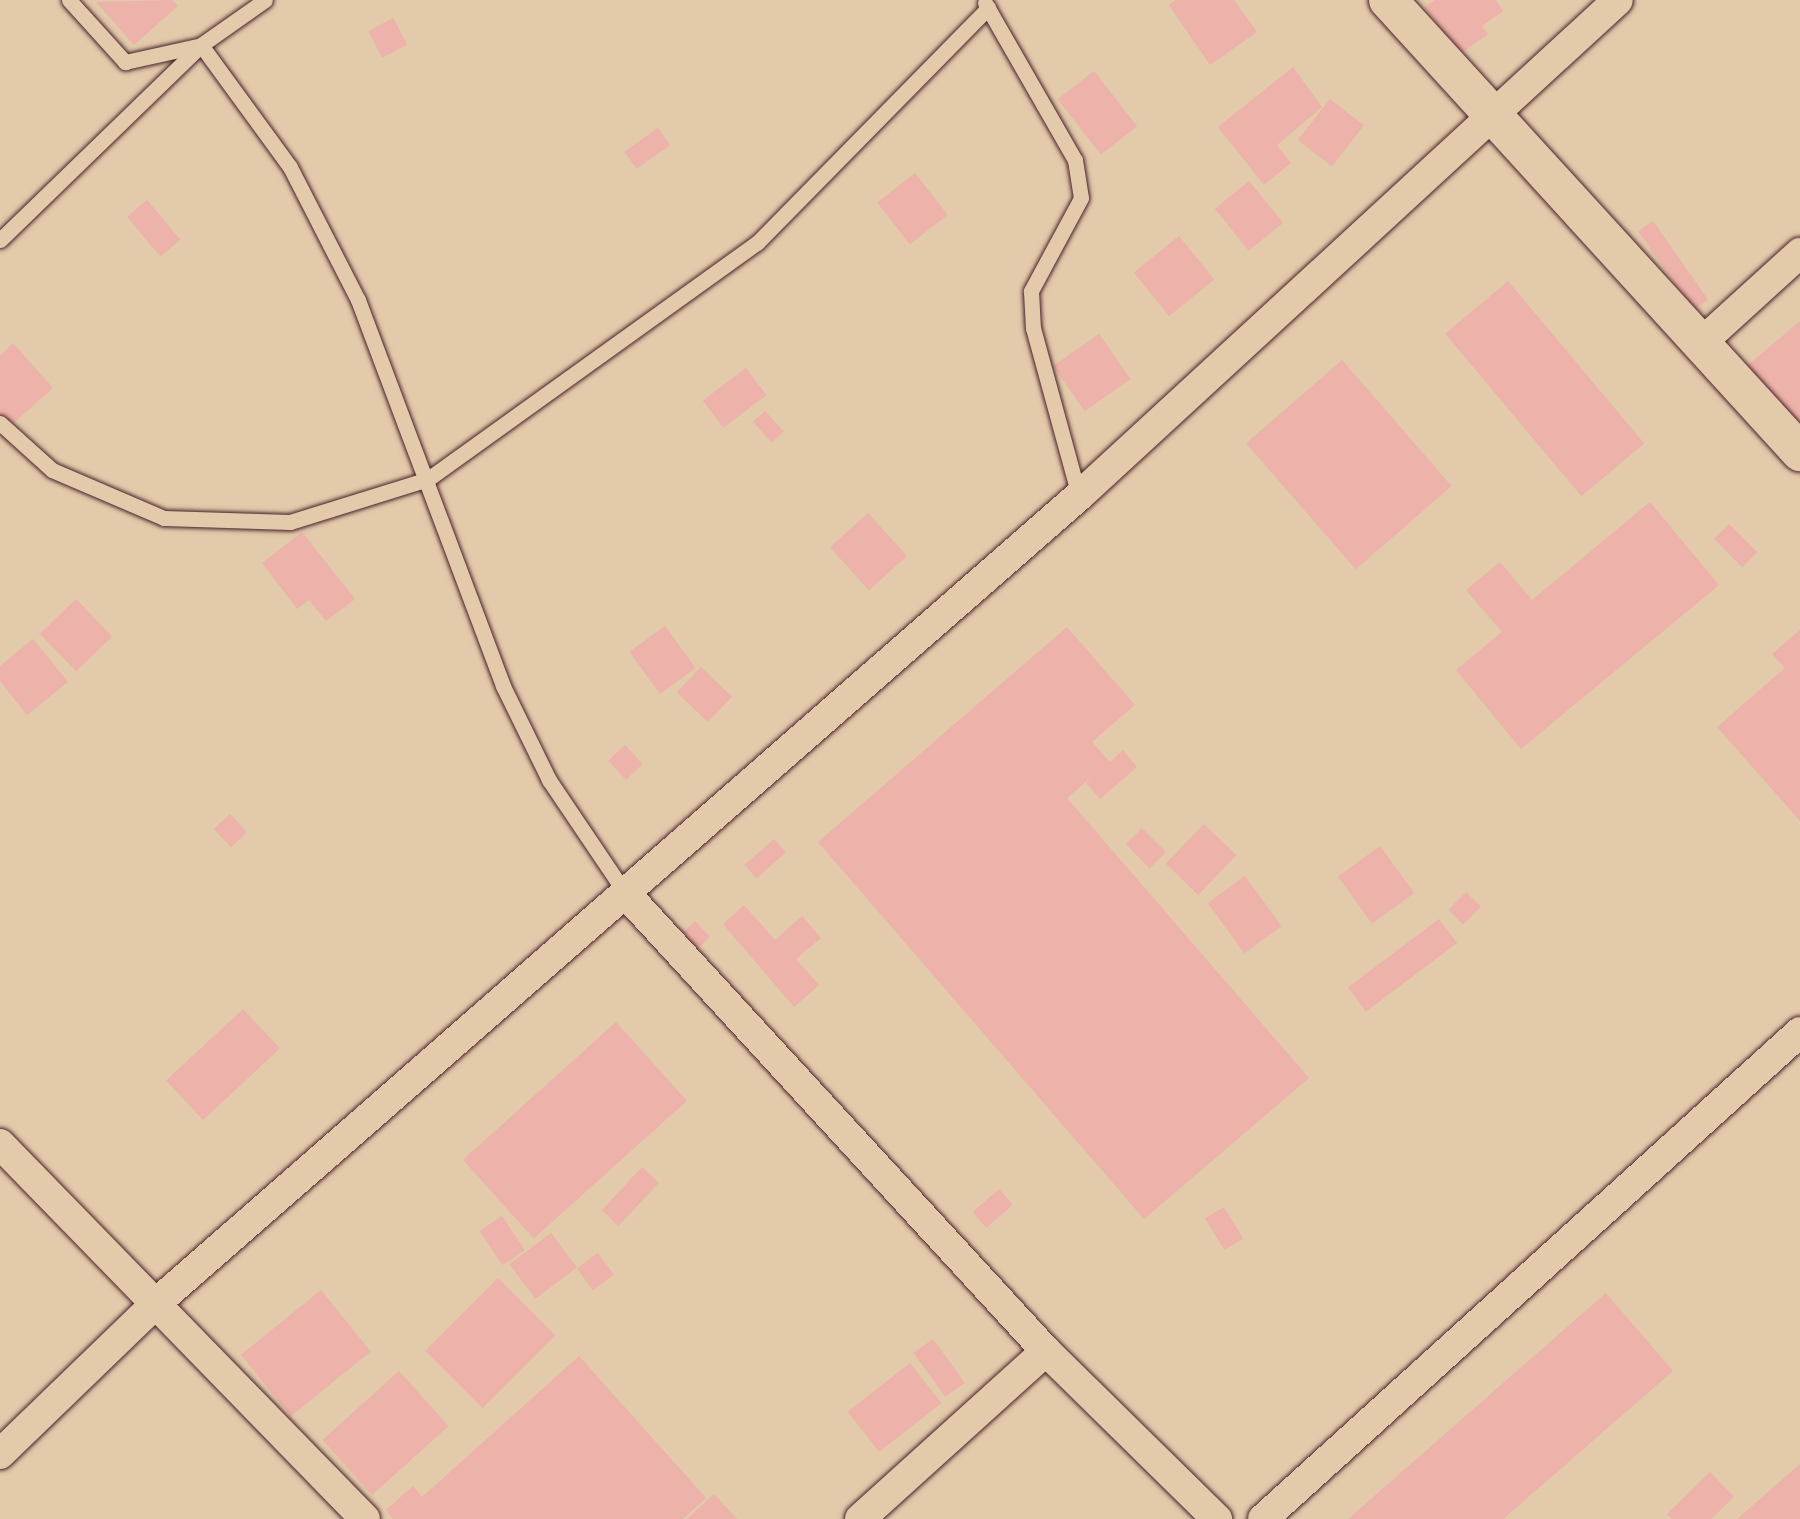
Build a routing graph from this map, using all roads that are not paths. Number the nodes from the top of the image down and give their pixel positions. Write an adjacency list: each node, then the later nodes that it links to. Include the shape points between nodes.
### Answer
1 (69, 0): 6 (lane, via 125,62)
2 (264, 0): 6 (lane)
3 (1388, 0): 7 (street)
4 (1618, 0): 7 (street)
5 (986, 4): 13 (lane, via 757,243); 14 (lane, via 1075,160 1080,198 1031,291 1033,328)
6 (201, 45): 8 (lane); 13 (lane, via 290,167 358,300)
7 (1492, 112): 10 (street); 14 (street)
8 (0, 240)
9 (1800, 254): 10 (street)
10 (1701, 343): 12 (street)
11 (0, 424): 13 (lane, via 52,470 164,518 290,522)
12 (1800, 452)
13 (428, 479): 15 (lane, via 503,686 549,780)
14 (1079, 496): 15 (street)
15 (626, 894): 18 (street); 19 (street)
16 (1800, 1032): 24 (street)
17 (0, 1144): 18 (street)
18 (153, 1306): 20 (street); 21 (street)
19 (1046, 1351): 22 (street); 23 (street)
20 (0, 1454)
21 (364, 1519)
22 (860, 1519)
23 (1217, 1519)
24 (1263, 1519)

